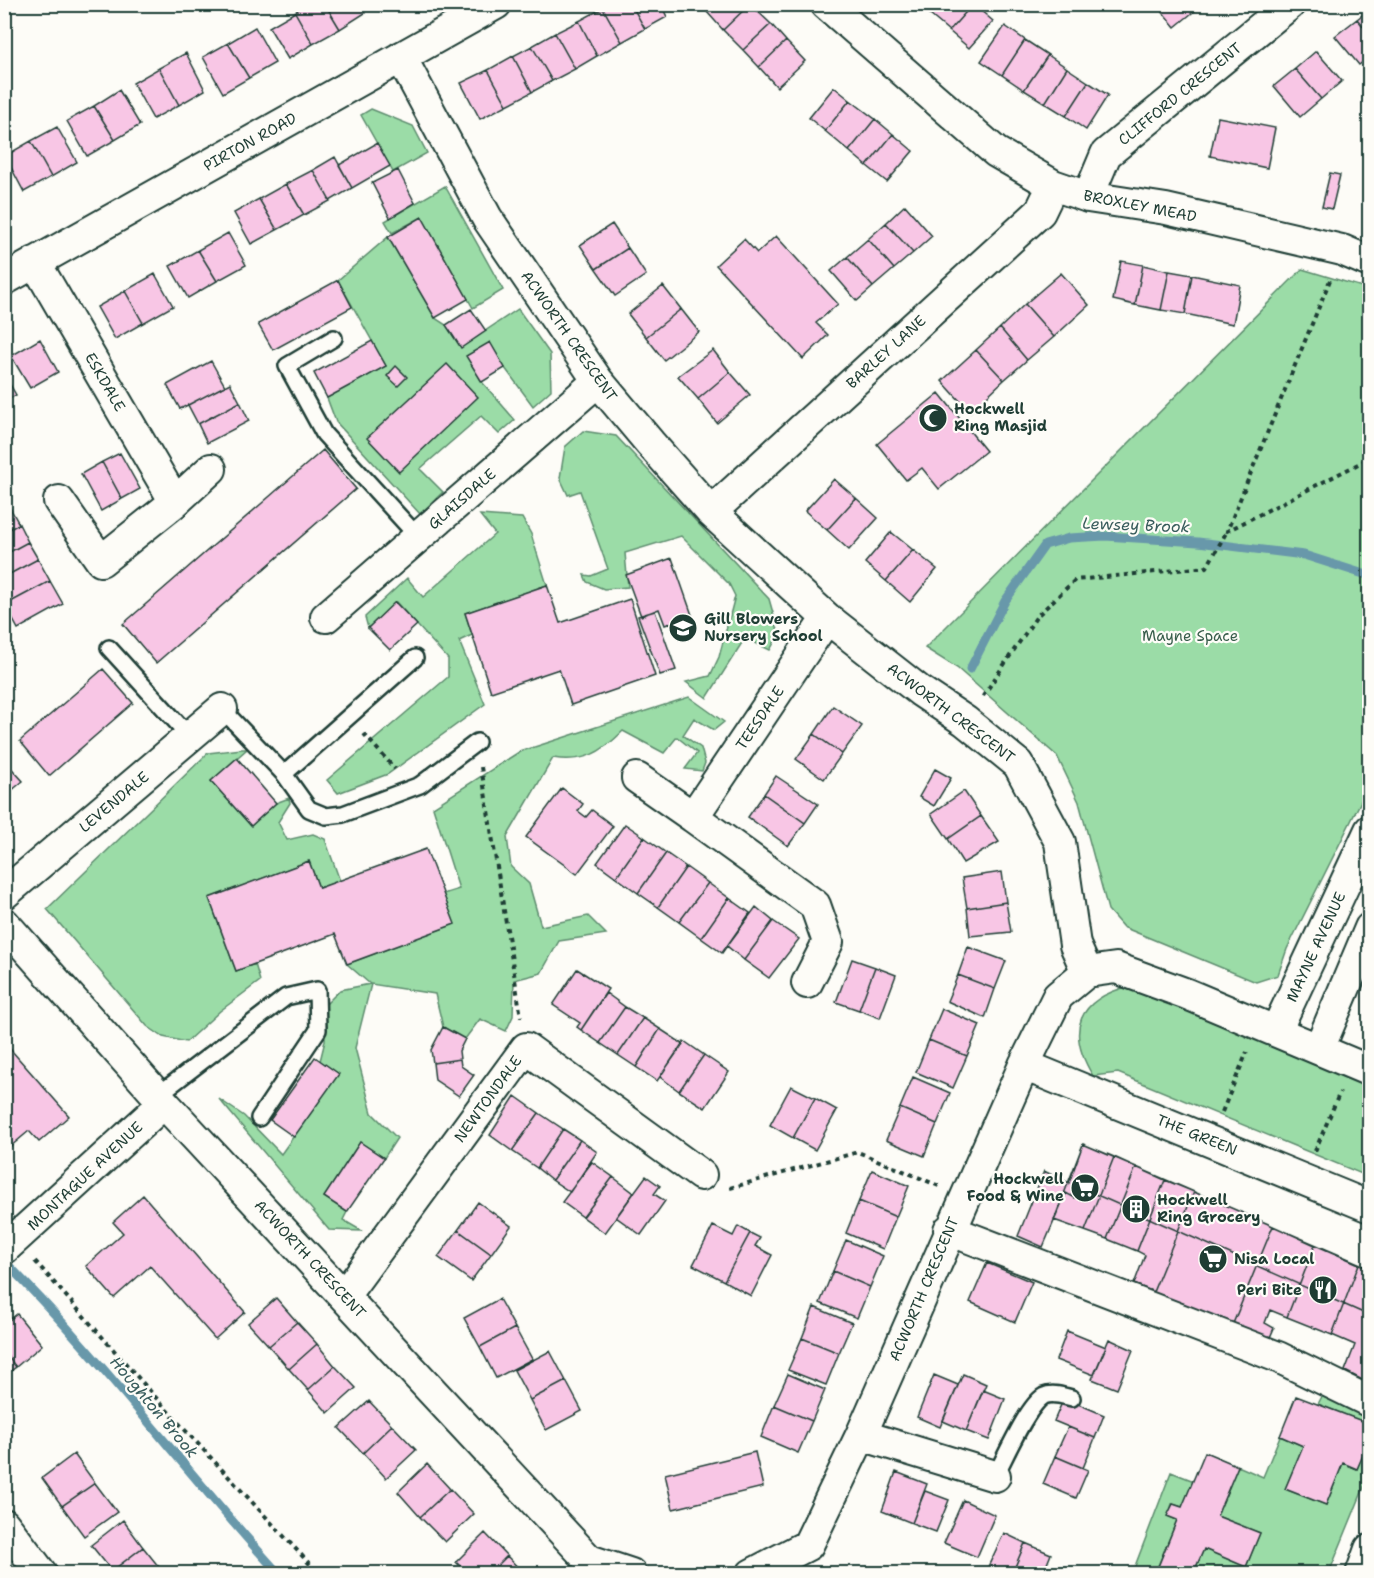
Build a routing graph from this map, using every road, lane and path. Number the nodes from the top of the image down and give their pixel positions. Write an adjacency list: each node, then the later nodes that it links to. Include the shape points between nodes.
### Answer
1 (496, 4): 4 (street, PIRTON ROAD)
2 (826, 4): 5 (street, BROXLEY MEAD, via 996,152)
3 (1290, 4): 6 (street, CLIFFORD CRESCENT, via 1106,154)
4 (401, 57): 8 (street, PIRTON ROAD); 12 (street, ACWORTH CRESCENT, via 487,218)
5 (1053, 185): 6 (street, BROXLEY MEAD); 17 (street, BARLEY LANE, via 1040,212)
6 (1088, 197): 7 (street, BROXLEY MEAD, via 1166,209)
7 (1342, 250): 9 (street, BROXLEY MEAD); 18 (path)
8 (35, 262): 10 (street, PIRTON ROAD); 16 (street, ESKDALE)
9 (1370, 262)
10 (4, 280)
11 (334, 338): 19 (lane, via 287,366 324,434)
12 (598, 381): 17 (street, ACWORTH CRESCENT); 19 (street, GLAISDALE)
13 (1370, 458): 18 (path)
14 (211, 469): 16 (street)
15 (59, 501): 16 (street, via 101,561)
16 (175, 502)
17 (711, 512): 21 (street, ACWORTH CRESCENT)
18 (1227, 531): 26 (path, via 1208,567 1074,580 1037,616)
19 (418, 537): 20 (street, GLAISDALE)
20 (326, 617)
21 (827, 618): 26 (street, ACWORTH CRESCENT); 32 (street, TEESDALE)
22 (109, 648): 27 (lane)
23 (415, 658): 25 (lane)
24 (222, 709): 27 (street, LEVENDALE); 29 (lane)
25 (349, 716): 29 (lane); 31 (path)
26 (965, 721): 37 (street, ACWORTH CRESCENT, via 1018,764 1060,842 1075,945)
27 (190, 737): 34 (street, LEVENDALE)
28 (477, 742): 31 (lane); 40 (path)
29 (284, 774): 31 (lane, via 309,809 326,816 343,814)
30 (637, 778): 32 (street)
31 (411, 788)
32 (693, 817): 38 (street, via 815,904 828,942)
33 (1370, 830): 39 (street, MAYNE AVENUE)
34 (4, 894)
35 (4, 923): 44 (street, ACWORTH CRESCENT)
36 (1370, 928): 41 (street)
37 (1087, 972): 39 (street, via 1116,968); 42 (street, ACWORTH CRESCENT, via 1058,996)
38 (807, 983)
39 (1263, 1038): 41 (street); 46 (path)
40 (526, 1048): 47 (street, NEWTONDALE); 53 (street, NEWTONDALE)
41 (1319, 1049): 43 (street)
42 (1024, 1065): 46 (street, THE GREEN); 49 (street, ACWORTH CRESCENT)
43 (1357, 1076): 48 (path)
44 (161, 1099): 45 (lane, via 286,997 317,990 318,1030); 52 (street, MONTAGUE AVENUE); 53 (street, ACWORTH CRESCENT)
45 (259, 1118)
46 (1211, 1140): 48 (street, THE GREEN)
47 (701, 1175): 49 (path, via 725,1189 858,1152)
48 (1299, 1178): 50 (street, THE GREEN)
49 (964, 1197): 51 (street, ACWORTH CRESCENT)
50 (1370, 1207)
51 (949, 1230): 55 (street, via 1278,1357); 56 (street, ACWORTH CRESCENT)
52 (9, 1245): 61 (path)
53 (344, 1296): 62 (street, ACWORTH CRESCENT, via 589,1560)
54 (1072, 1398): 57 (lane, via 1044,1396 1032,1408)
55 (1370, 1402)
56 (861, 1435): 57 (street); 63 (street, ACWORTH CRESCENT, via 808,1545)
57 (995, 1476)
58 (4, 1524): 60 (street)
59 (1370, 1549): 64 (street)
60 (42, 1574)
61 (319, 1574)
62 (631, 1574)
63 (752, 1574)
64 (1361, 1574)

